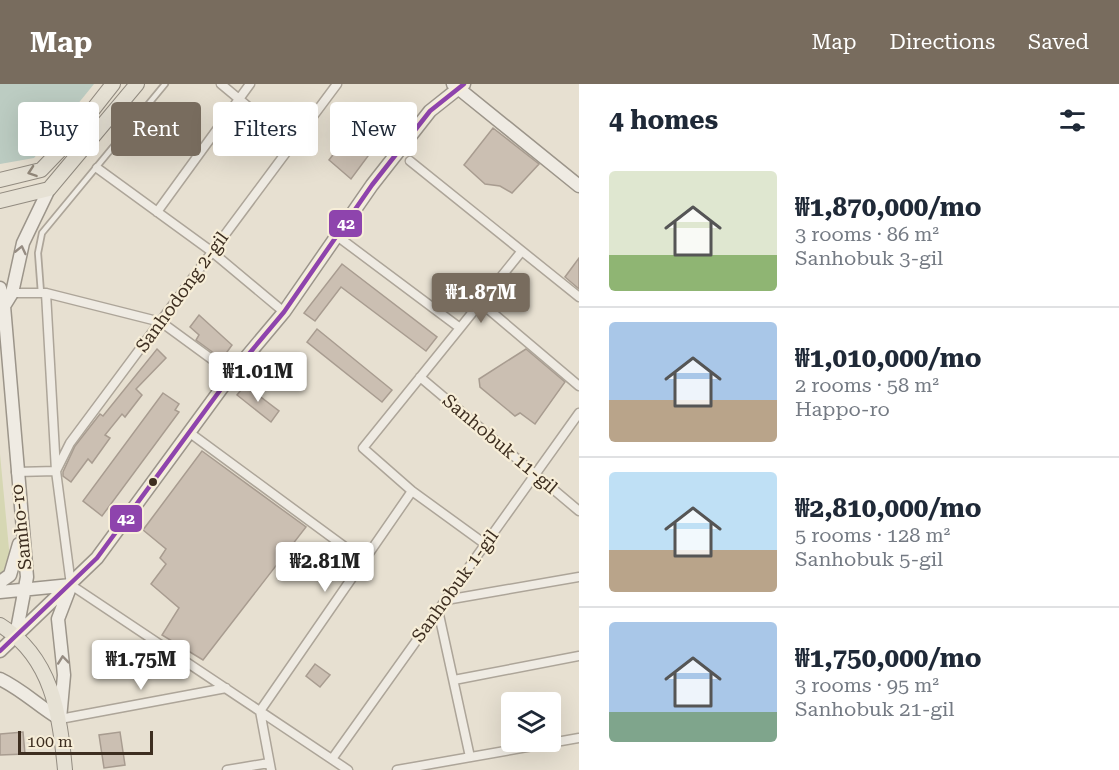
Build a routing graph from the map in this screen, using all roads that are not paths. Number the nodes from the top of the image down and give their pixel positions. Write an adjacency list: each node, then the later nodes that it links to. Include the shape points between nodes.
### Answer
1 (113, 84): 14 (main road, one-way to 14, via 41,170)
2 (137, 84): 16 (main road)
3 (165, 84): 13 (lane)
4 (221, 84): 8 (street)
5 (250, 84): 8 (street)
6 (337, 84): 10 (street, Sanhodong 2-gil)
7 (458, 85): 15 (main road); 19 (main road, via 430,111)
8 (240, 98): 9 (street); 18 (street)
9 (245, 102)
10 (318, 109)
11 (282, 156): 20 (street, Sanhodong 2-gil)
12 (410, 161): 21 (street)
13 (97, 168): 18 (street); 23 (lane, via 42,233 38,253)
14 (0, 180)
15 (579, 186)
16 (49, 189): 17 (main road); 22 (main road, Samho-ro, one-way to 16, via 22,243)
17 (0, 201)
18 (157, 212): 20 (street)
19 (337, 236): 26 (main road); 28 (street)
20 (211, 251): 26 (street); 27 (street, Sanhodong 2-gil)
21 (521, 252): 24 (street); 25 (street)
22 (6, 290): 23 (street); 35 (main road, Samho-ro)
23 (44, 293): 27 (street); 34 (street)
24 (579, 297)
25 (482, 303): 28 (street); 31 (street)
26 (284, 312): 29 (main road)
27 (161, 322): 29 (street); 34 (street, Sanhodong 2-gil, via 70,443)
28 (460, 328): 30 (street)
29 (232, 374): 33 (main road)
30 (420, 376): 36 (street, Sanhobuk 11-gil); 37 (street, via 363,448)
31 (579, 386)
32 (579, 413): 36 (street, Sanhobuk 1-gil)
33 (190, 434): 41 (street); 44 (main road, via 97,558)
34 (56, 471): 35 (street); 44 (street)
35 (16, 472): 39 (main road, Samho-ro)
36 (536, 473): 38 (street, Sanhobuk 11-gil); 40 (street, Sanhobuk 1-gil)
37 (412, 491): 40 (street); 41 (street)
38 (579, 511)
39 (21, 522): 43 (main road, via 19,552 9,575); 45 (main road, Samho-ro, via 27,577)
40 (485, 544): 47 (street, Sanhobuk 1-gil)
41 (364, 561): 56 (street)
42 (579, 577): 47 (street)
43 (0, 582)
44 (71, 585): 45 (main road); 50 (main road); 55 (street); 57 (main road, one-way to 44, via 64,675 58,619)
45 (24, 590): 46 (main road); 50 (main road, Samho-ro)
46 (0, 592)
47 (446, 600): 48 (street, Sanhobuk 1-gil)
48 (438, 610): 54 (street); 60 (street, Sanhobuk 1-gil)
49 (0, 625): 50 (main road)
50 (16, 635): 51 (main road); 57 (main road, via 41,666)
51 (0, 651)
52 (579, 656): 54 (street)
53 (0, 679): 57 (main road, via 24,691 36,705)
54 (454, 680): 59 (street)
55 (226, 688): 56 (street); 57 (street)
56 (260, 711): 60 (street); 61 (street)
57 (60, 719): 62 (main road)
58 (579, 738): 59 (street)
59 (470, 757): 65 (street)
60 (332, 759): 64 (street)
61 (270, 766): 63 (street)
62 (65, 770)
63 (227, 770)
64 (348, 770)
65 (397, 770)

